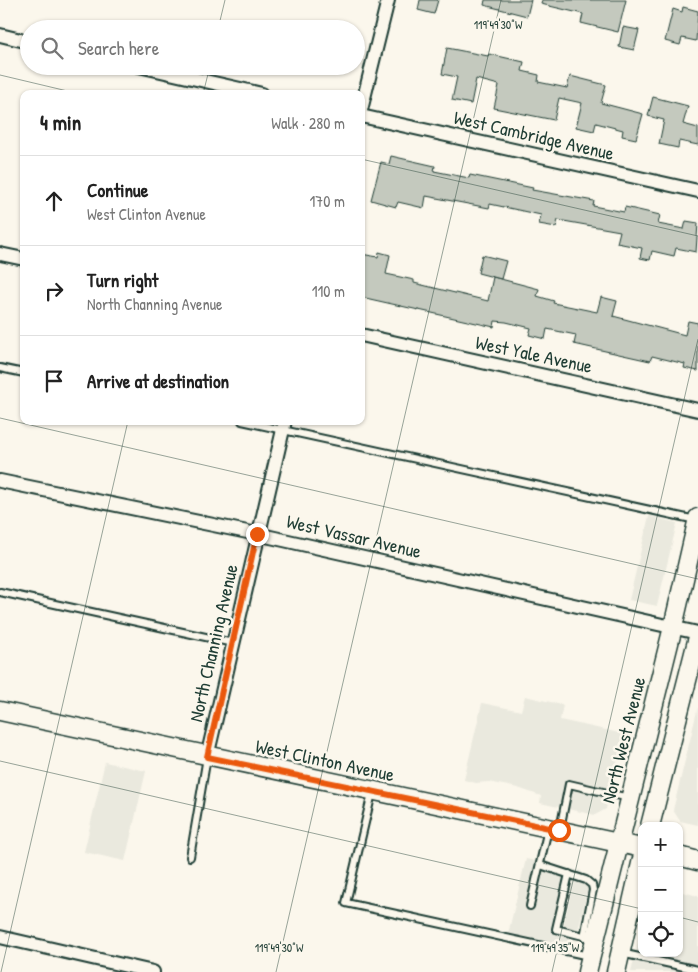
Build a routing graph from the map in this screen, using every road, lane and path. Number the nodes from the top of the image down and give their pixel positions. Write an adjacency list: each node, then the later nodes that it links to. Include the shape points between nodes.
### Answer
1 (388, 0): 6 (street)
2 (0, 35): 3 (street)
3 (20, 40)
4 (179, 75): 5 (street)
5 (244, 90)
6 (365, 94)
7 (365, 117): 8 (street, West Cambridge Avenue)
8 (698, 192)
9 (0, 254): 10 (street)
10 (20, 258)
11 (365, 336): 14 (street, West Yale Avenue)
12 (0, 368): 13 (lane)
13 (20, 372)
14 (698, 410)
15 (284, 426): 17 (lane); 18 (street, North Channing Avenue)
16 (0, 481): 18 (street, West Vassar Avenue)
17 (698, 519): 20 (main road, North West Avenue)
18 (257, 534): 20 (street, West Vassar Avenue); 23 (street, North Channing Avenue)
19 (0, 592): 23 (lane)
20 (673, 627): 21 (street, West Vassar Avenue); 27 (main road, North West Avenue)
21 (698, 633)
22 (698, 637): 28 (main road)
23 (233, 643): 25 (street, North Channing Avenue)
24 (0, 711): 25 (main road, West Clinton Avenue)
25 (207, 757): 26 (main road, West Clinton Avenue); 32 (lane)
26 (372, 791): 29 (main road, West Clinton Avenue); 42 (lane, via 346,903)
27 (630, 798): 29 (lane, via 569,784); 30 (main road, North West Avenue)
28 (651, 822)
29 (554, 829): 30 (main road, West Clinton Avenue); 35 (lane)
30 (619, 843): 31 (main road, West Clinton Avenue); 40 (main road, North West Avenue)
31 (638, 847)
32 (190, 857)
33 (683, 857): 34 (main road)
34 (698, 861)
35 (540, 865): 37 (lane); 38 (lane)
36 (640, 867): 41 (main road)
37 (568, 874): 40 (lane, via 592,885); 40 (lane, via 556,929)
38 (530, 906)
39 (0, 938): 44 (street)
40 (590, 938): 42 (main road, North West Avenue)
41 (620, 953): 43 (lane); 45 (main road)
42 (589, 964)
43 (698, 970)
44 (153, 972)
45 (616, 972)

